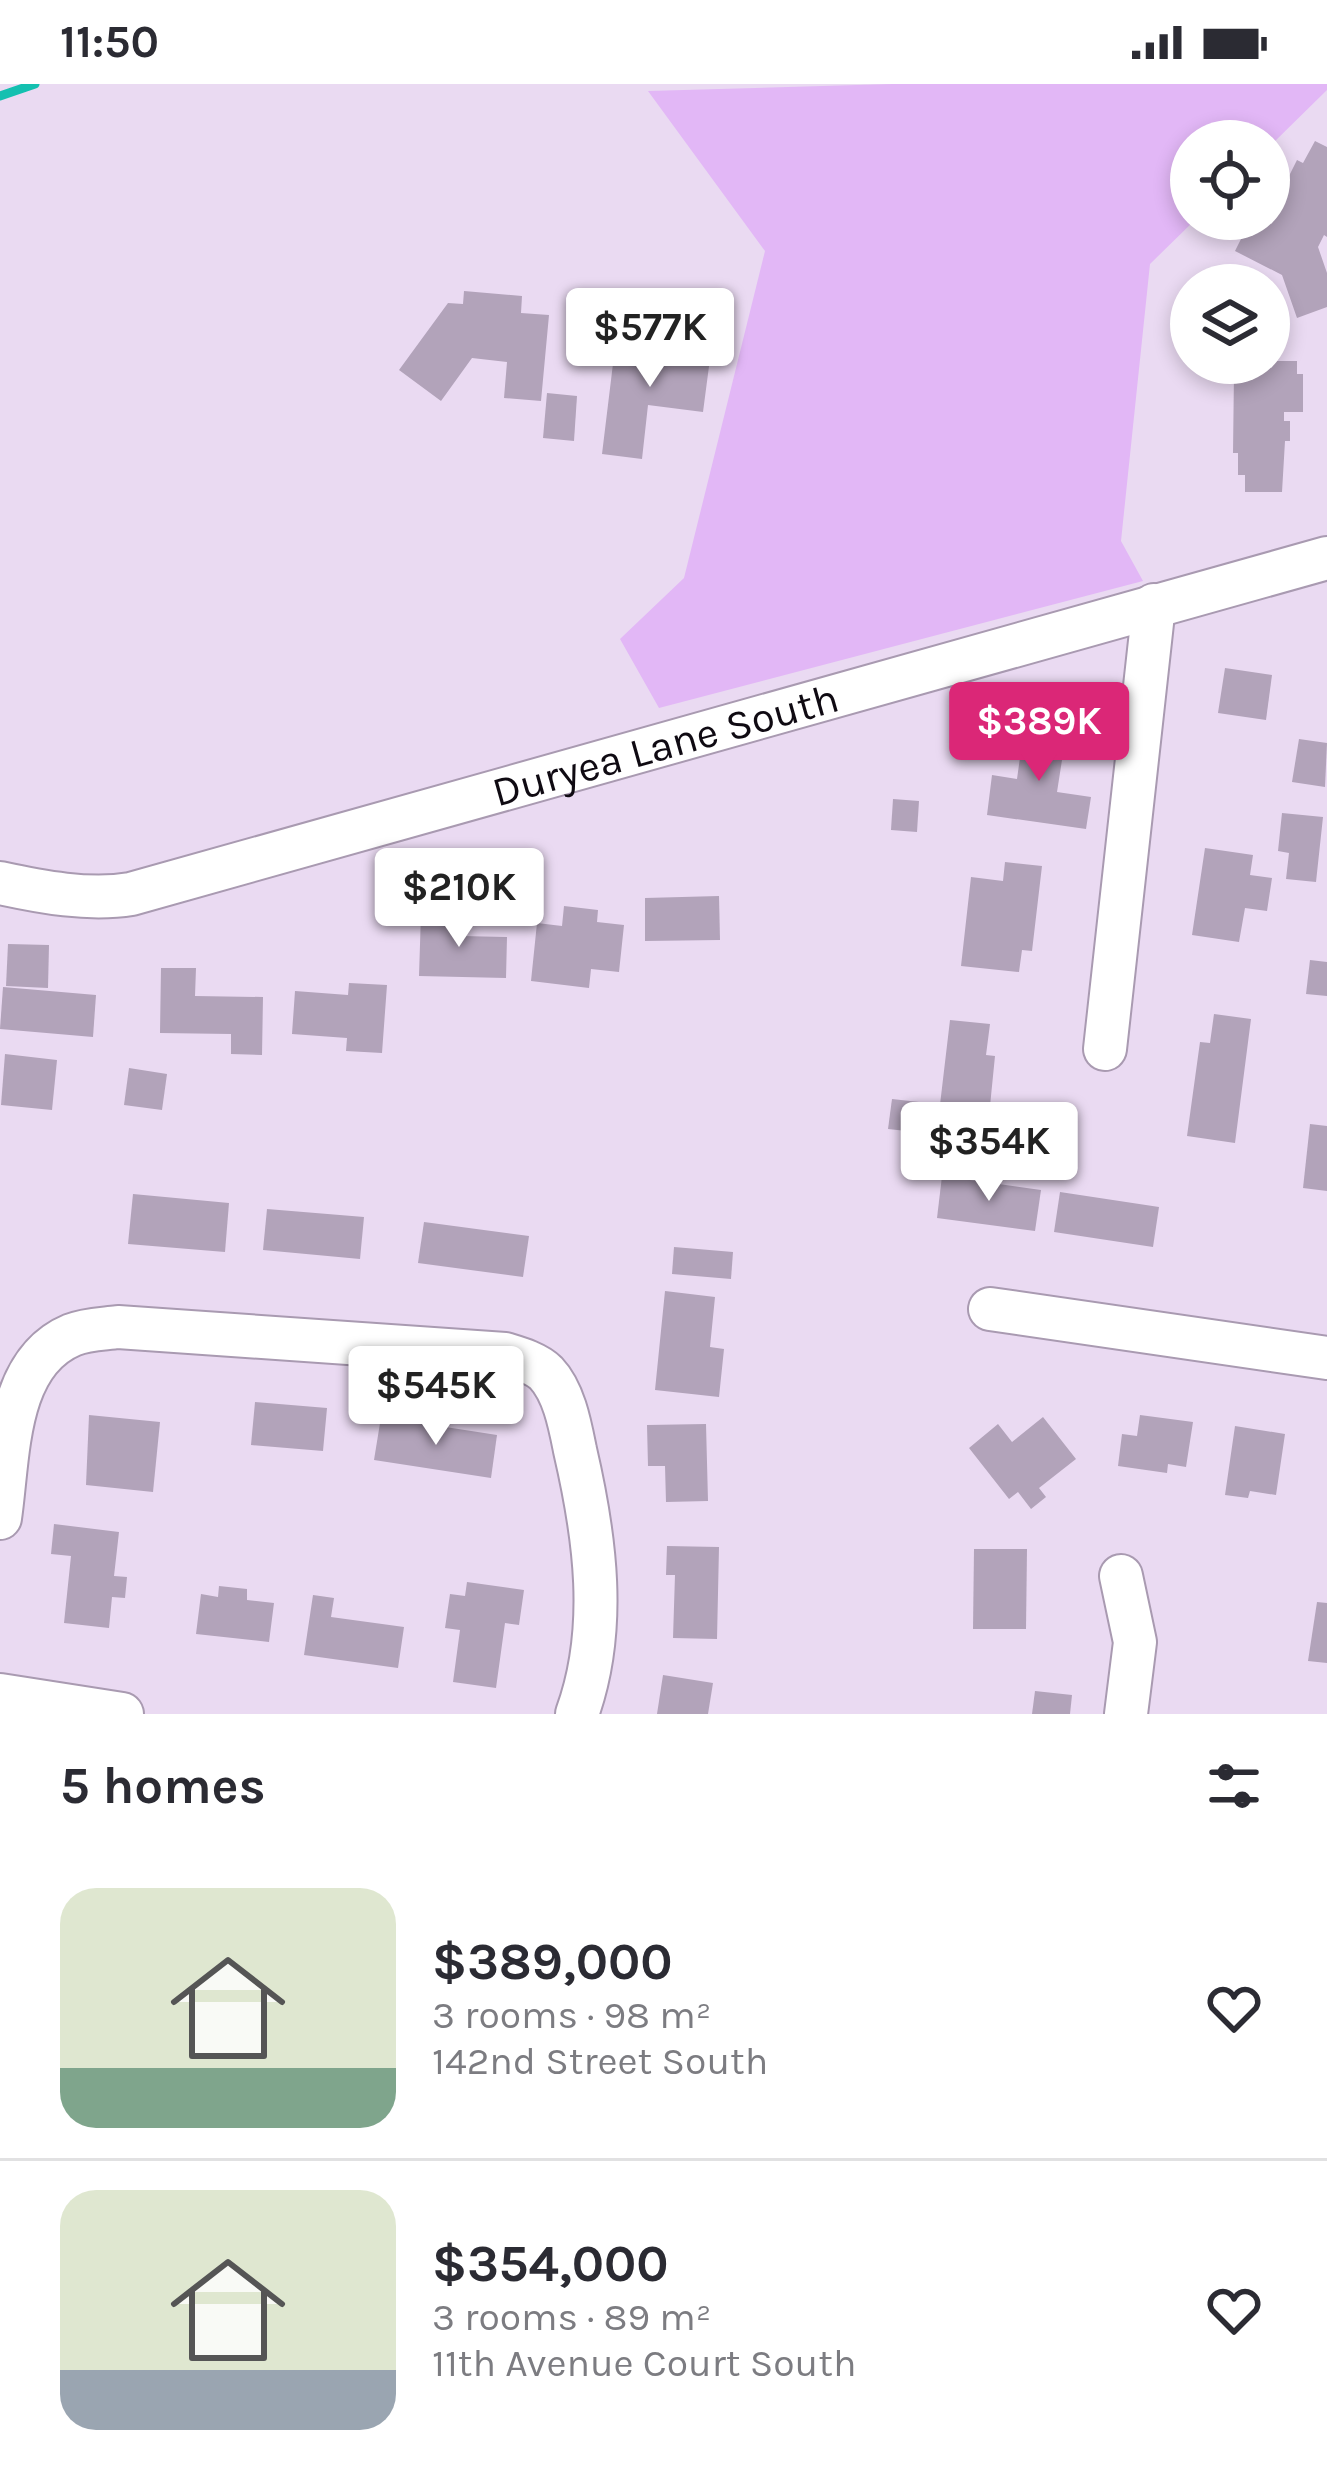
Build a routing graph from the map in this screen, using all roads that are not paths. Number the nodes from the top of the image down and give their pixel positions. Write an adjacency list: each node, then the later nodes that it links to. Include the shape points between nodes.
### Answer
1 (1327, 559): 2 (street, Duryea Lane South)
2 (1154, 604): 3 (street, Duryea Lane South, via 131,893); 4 (street)
3 (0, 883)
4 (1105, 1049)
5 (990, 1309): 6 (street)
6 (1327, 1358)
7 (0, 1518): 11 (street, via 16,1409 34,1363 86,1330 505,1354 544,1370 571,1429 596,1580 591,1665)
8 (1121, 1576): 12 (street, via 1135,1642)
9 (0, 1695): 10 (street)
10 (122, 1714)
11 (578, 1714)
12 (1126, 1714)

